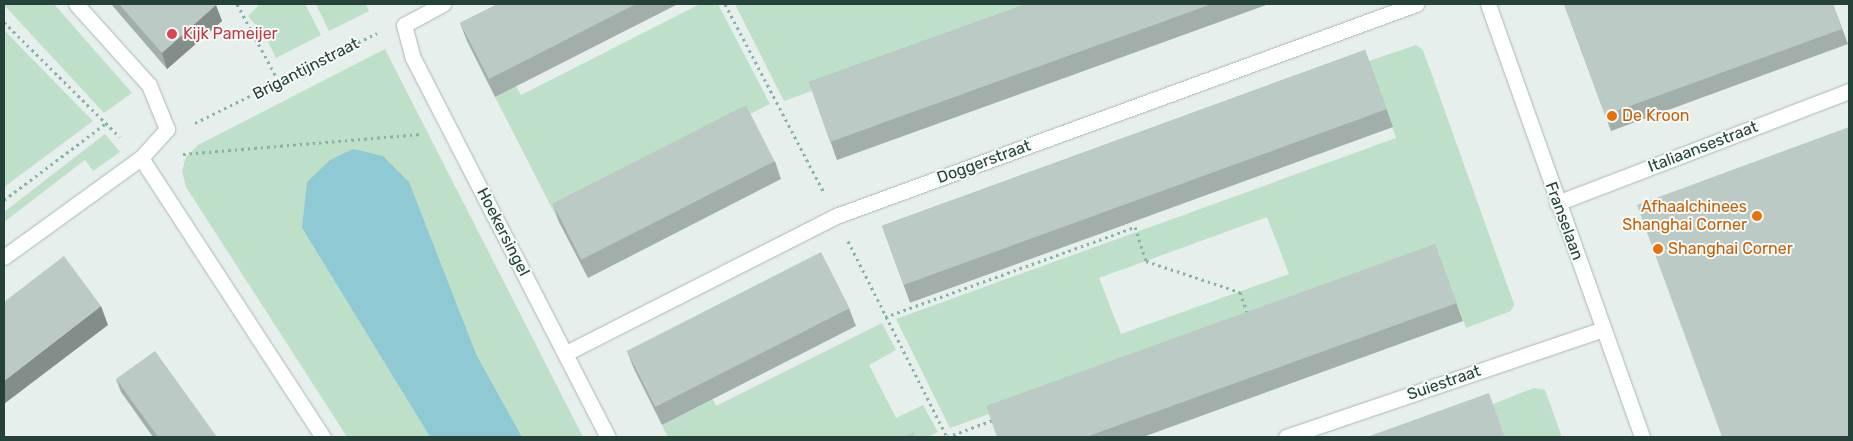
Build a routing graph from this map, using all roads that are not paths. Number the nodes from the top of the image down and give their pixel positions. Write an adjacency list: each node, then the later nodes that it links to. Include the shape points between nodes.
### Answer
1 (76, 4): 7 (street, via 149,85 166,129)
2 (442, 4): 5 (street)
3 (1416, 4): 11 (street, Doggerstraat, via 836,216)
4 (1488, 4): 8 (street, Franselaan)
5 (424, 8): 11 (street, Hoekersingel, via 404,25 413,58)
6 (1849, 91): 8 (street, Italiaansestraat)
7 (141, 158): 9 (street); 12 (street)
8 (1557, 203): 10 (street, Franselaan)
9 (4, 257)
10 (1603, 329): 14 (street, Suiestraat); 15 (street, Franselaan)
11 (566, 353): 13 (street, Hoekersingel)
12 (323, 437)
13 (608, 437)
14 (1286, 437)
15 (1642, 437)

